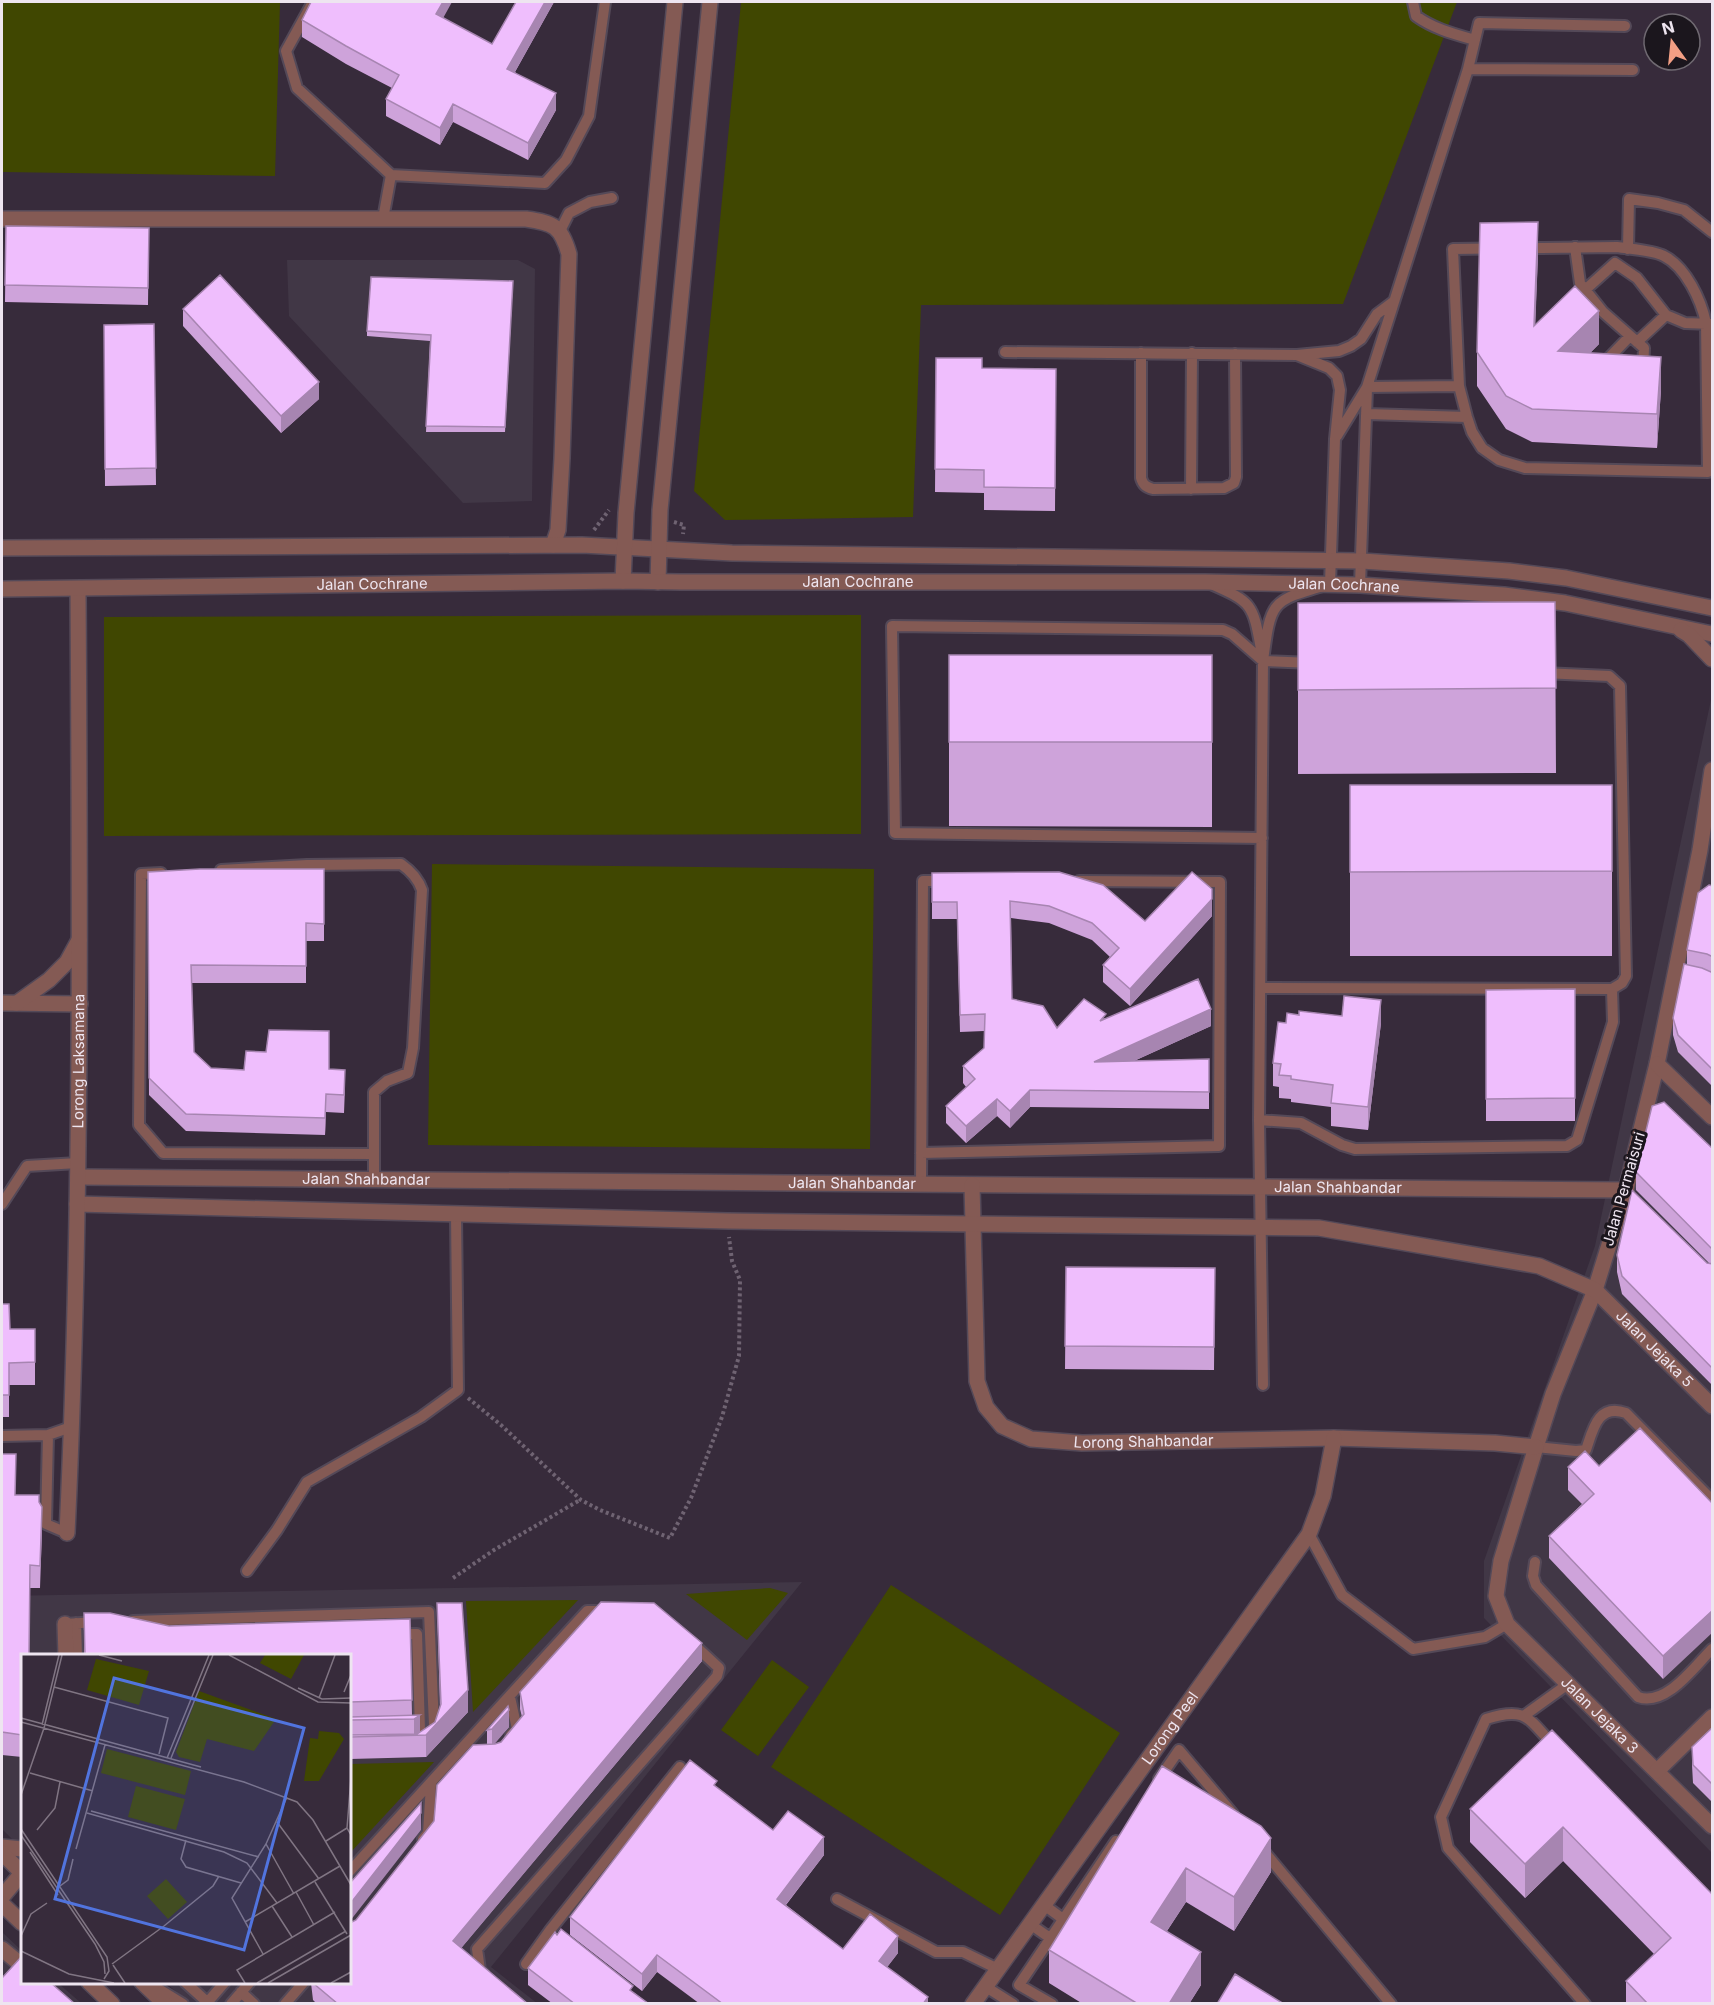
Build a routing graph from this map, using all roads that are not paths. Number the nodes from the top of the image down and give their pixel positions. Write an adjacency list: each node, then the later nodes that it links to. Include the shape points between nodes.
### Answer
1 (313, 2): 10 (lane, via 286,51 297,88)
2 (605, 2): 10 (lane, via 589,116 566,159 545,183)
3 (675, 2): 38 (street)
4 (710, 2): 40 (street)
5 (1413, 2): 7 (lane, via 1416,16 1427,24)
6 (1626, 26): 7 (lane, via 1479,23)
7 (1475, 40): 8 (lane)
8 (1468, 69): 9 (lane); 19 (lane)
9 (1633, 70)
10 (392, 175): 13 (lane)
11 (612, 198): 14 (lane, via 590,202 569,213)
12 (2, 219): 13 (street)
13 (383, 219): 14 (street, via 526,219 547,222)
14 (560, 231): 37 (street, via 570,254 558,530)
15 (1713, 232): 17 (lane, via 1684,210 1629,199)
16 (1575, 247): 17 (lane); 18 (lane, via 1580,283); 30 (lane, via 1453,249)
17 (1628, 249): 21 (lane, via 1664,255 1683,272)
18 (1585, 290): 20 (lane, via 1615,263 1637,278); 22 (lane)
19 (1393, 302): 27 (lane, via 1377,314 1351,346); 31 (lane)
20 (1666, 315): 21 (lane, via 1685,323); 22 (lane)
21 (1709, 323): 35 (lane)
22 (1633, 339): 28 (lane); 29 (lane, via 1644,348)
23 (1005, 351): 24 (lane)
24 (1141, 353): 25 (lane); 36 (lane, via 1143,483 1153,489)
25 (1192, 353): 26 (lane); 36 (lane)
26 (1235, 354): 27 (lane); 36 (lane, via 1236,477 1234,483 1224,488)
27 (1297, 355): 34 (lane, via 1329,368 1338,376)
28 (1598, 369)
29 (1643, 379)
30 (1459, 386): 31 (lane); 33 (lane)
31 (1367, 387): 32 (lane); 34 (lane)
32 (1366, 414): 33 (lane); 42 (lane)
33 (1467, 417): 35 (lane, via 1482,448 1499,460 1525,468)
34 (1335, 439): 41 (lane)
35 (1711, 472)
36 (1191, 489)
37 (553, 545): 38 (street, Jalan Cochrane); 39 (street, Jalan Cochrane)
38 (624, 547): 40 (street, Jalan Cochrane); 43 (street)
39 (2, 548)
40 (658, 549): 41 (street, Jalan Cochrane); 44 (street)
41 (1331, 560): 42 (street, Jalan Cochrane); 46 (lane)
42 (1362, 561): 47 (lane); 50 (street, Jalan Cochrane, via 1566,578)
43 (623, 581): 44 (street, Jalan Cochrane); 49 (street, Jalan Cochrane)
44 (658, 582): 45 (street, Jalan Cochrane)
45 (1206, 582): 46 (street, Jalan Cochrane); 54 (lane, via 1241,597 1250,606)
46 (1330, 584): 47 (street, Jalan Cochrane); 54 (lane, via 1290,596 1275,606)
47 (1360, 585): 51 (street, Jalan Cochrane, via 1565,603)
48 (2, 589): 49 (street, Jalan Cochrane)
49 (78, 589): 64 (street, Lorong Laksamana)
50 (1713, 608)
51 (1676, 628): 52 (street, Jalan Cochrane); 53 (street)
52 (1713, 634)
53 (1713, 659)
54 (1263, 661): 55 (lane); 58 (lane); 58 (lane, via 1222,630 892,626 895,833)
55 (1323, 663)
56 (1526, 672): 66 (lane, via 1609,676 1620,686 1626,976)
57 (1713, 770): 59 (street, Jalan Permaisuri)
58 (1262, 838): 65 (lane)
59 (1706, 852): 69 (street, Jalan Permaisuri)
60 (212, 870): 73 (lane, via 400,864 420,884 413,1048 408,1073 375,1092)
61 (176, 872): 73 (lane, via 141,874 139,1125 163,1153)
62 (958, 881): 72 (lane, via 923,881)
63 (1065, 881): 72 (lane, via 1220,882 1219,1146)
64 (80, 938): 67 (street, via 67,962 49,980); 68 (street, Lorong Laksamana)
65 (1261, 988): 66 (lane); 71 (lane)
66 (1612, 989): 71 (lane, via 1613,1022 1577,1140 1568,1146 1355,1149 1301,1123)
67 (9, 1003): 68 (street)
68 (80, 1004): 74 (street, Lorong Laksamana)
69 (1658, 1064): 70 (street); 79 (street, Jalan Permaisuri)
70 (1713, 1117)
71 (1259, 1120): 78 (lane)
72 (921, 1153): 76 (lane)
73 (374, 1154): 75 (lane)
74 (78, 1170): 75 (street, Jalan Shahbandar); 80 (lane, via 27,1166); 81 (street, Lorong Laksamana)
75 (374, 1180): 76 (street, Jalan Shahbandar)
76 (921, 1184): 77 (street, Jalan Shahbandar)
77 (972, 1185): 78 (street, Jalan Shahbandar); 83 (street, Lorong Shahbandar)
78 (1260, 1187): 79 (street, Jalan Shahbandar); 84 (lane)
79 (1630, 1194): 85 (street, Jalan Permaisuri)
80 (2, 1204)
81 (78, 1204): 82 (street, Jalan Shahbandar); 88 (street, Lorong Laksamana)
82 (456, 1214): 83 (street, Jalan Shahbandar); 97 (lane, via 458,1390 421,1417 307,1482)
83 (973, 1225): 84 (street, Jalan Shahbandar); 91 (street, Lorong Shahbandar, via 977,1381 986,1407 1002,1426 1031,1439 1082,1443)
84 (1260, 1228): 85 (street, Jalan Shahbandar, via 1319,1228 1539,1266); 86 (lane)
85 (1595, 1290): 87 (street, Jalan Jejaka 5); 92 (street, Jalan Permaisuri)
86 (1263, 1385)
87 (1713, 1406)
88 (71, 1427): 89 (lane); 94 (street, Lorong Laksamana)
89 (48, 1435): 90 (lane); 94 (lane, via 46,1524)
90 (2, 1436)
91 (1334, 1438): 92 (street, Lorong Shahbandar); 95 (street, Lorong Peel, via 1323,1496)
92 (1536, 1447): 93 (lane, via 1586,1450 1597,1421 1605,1412 1617,1410 1626,1413); 98 (street, Jalan Permaisuri, via 1501,1561)
93 (1713, 1500)
94 (67, 1533)
95 (1309, 1534): 102 (lane, via 1342,1595 1413,1649 1485,1637); 137 (street, Lorong Peel)
96 (1535, 1562): 106 (lane, via 1536,1585 1638,1697 1646,1700 1664,1695)
97 (247, 1571)
98 (1496, 1596): 102 (street, Jalan Jejaka 3)
99 (622, 1611): 110 (lane, via 587,1611)
100 (123, 1622): 114 (lane, via 429,1612 434,1725 430,1739)
101 (70, 1623): 103 (lane); 107 (street); 108 (lane)
102 (1508, 1624): 109 (street, Jalan Jejaka 3)
103 (111, 1625)
104 (682, 1634): 153 (lane, via 720,1668 717,1677 477,1949 480,1970)
105 (382, 1635): 113 (lane, via 417,1634 420,1730)
106 (1713, 1649)
107 (66, 1654)
108 (76, 1654)
109 (1569, 1683): 111 (lane); 120 (street, Jalan Jejaka 3)
110 (510, 1697): 115 (lane, via 517,1729); 116 (lane)
111 (1525, 1715): 118 (lane); 167 (lane, via 1506,1712 1486,1719 1441,1817 1448,1848)
112 (1713, 1717): 120 (street)
113 (397, 1730)
114 (423, 1744)
115 (502, 1746)
116 (457, 1755): 117 (lane); 121 (lane)
117 (476, 1755)
118 (1566, 1758)
119 (680, 1767): 143 (lane, via 555,1932)
120 (1658, 1771): 124 (street, Jalan Jejaka 3)
121 (431, 1784): 129 (lane, via 428,1833); 131 (lane)
122 (1153, 1788): 123 (lane, via 1179,1750)
123 (1238, 1821)
124 (1713, 1826)
125 (1121, 1835): 138 (lane)
126 (1253, 1838): 166 (lane)
127 (2, 1847): 128 (street)
128 (21, 1849)
129 (414, 1851)
130 (2, 1853): 132 (street)
131 (351, 1870)
132 (21, 1872)
133 (21, 1874): 134 (street)
134 (2, 1896)
135 (837, 1899): 145 (lane, via 928,1949 963,1952)
136 (2, 1904): 139 (street)
137 (1044, 1905): 138 (lane); 140 (street, Lorong Peel)
138 (1063, 1919): 141 (lane)
139 (21, 1922)
140 (1030, 1924): 141 (lane); 145 (street, Lorong Peel)
141 (1050, 1938): 165 (lane, via 1019,1985)
142 (2, 1949): 144 (street)
143 (526, 1964)
144 (19, 1965)
145 (998, 1969): 154 (street, Lorong Peel)
146 (90, 1984): 157 (street)
147 (143, 1984): 158 (street)
148 (151, 1984): 159 (lane)
149 (186, 1984): 156 (lane)
150 (224, 1984): 156 (lane)
151 (249, 1984): 155 (lane)
152 (303, 1984): 162 (lane)
153 (495, 1984)
154 (986, 1987): 163 (street, Lorong Peel); 164 (lane)
155 (242, 1992): 160 (lane); 161 (lane)
156 (206, 2003)
157 (112, 2004)
158 (165, 2004)
159 (183, 2004)
160 (231, 2004)
161 (254, 2004)
162 (285, 2004)
163 (973, 2004)
164 (1013, 2004)
165 (1052, 2004)
166 (1391, 2004)
167 (1586, 2004)

